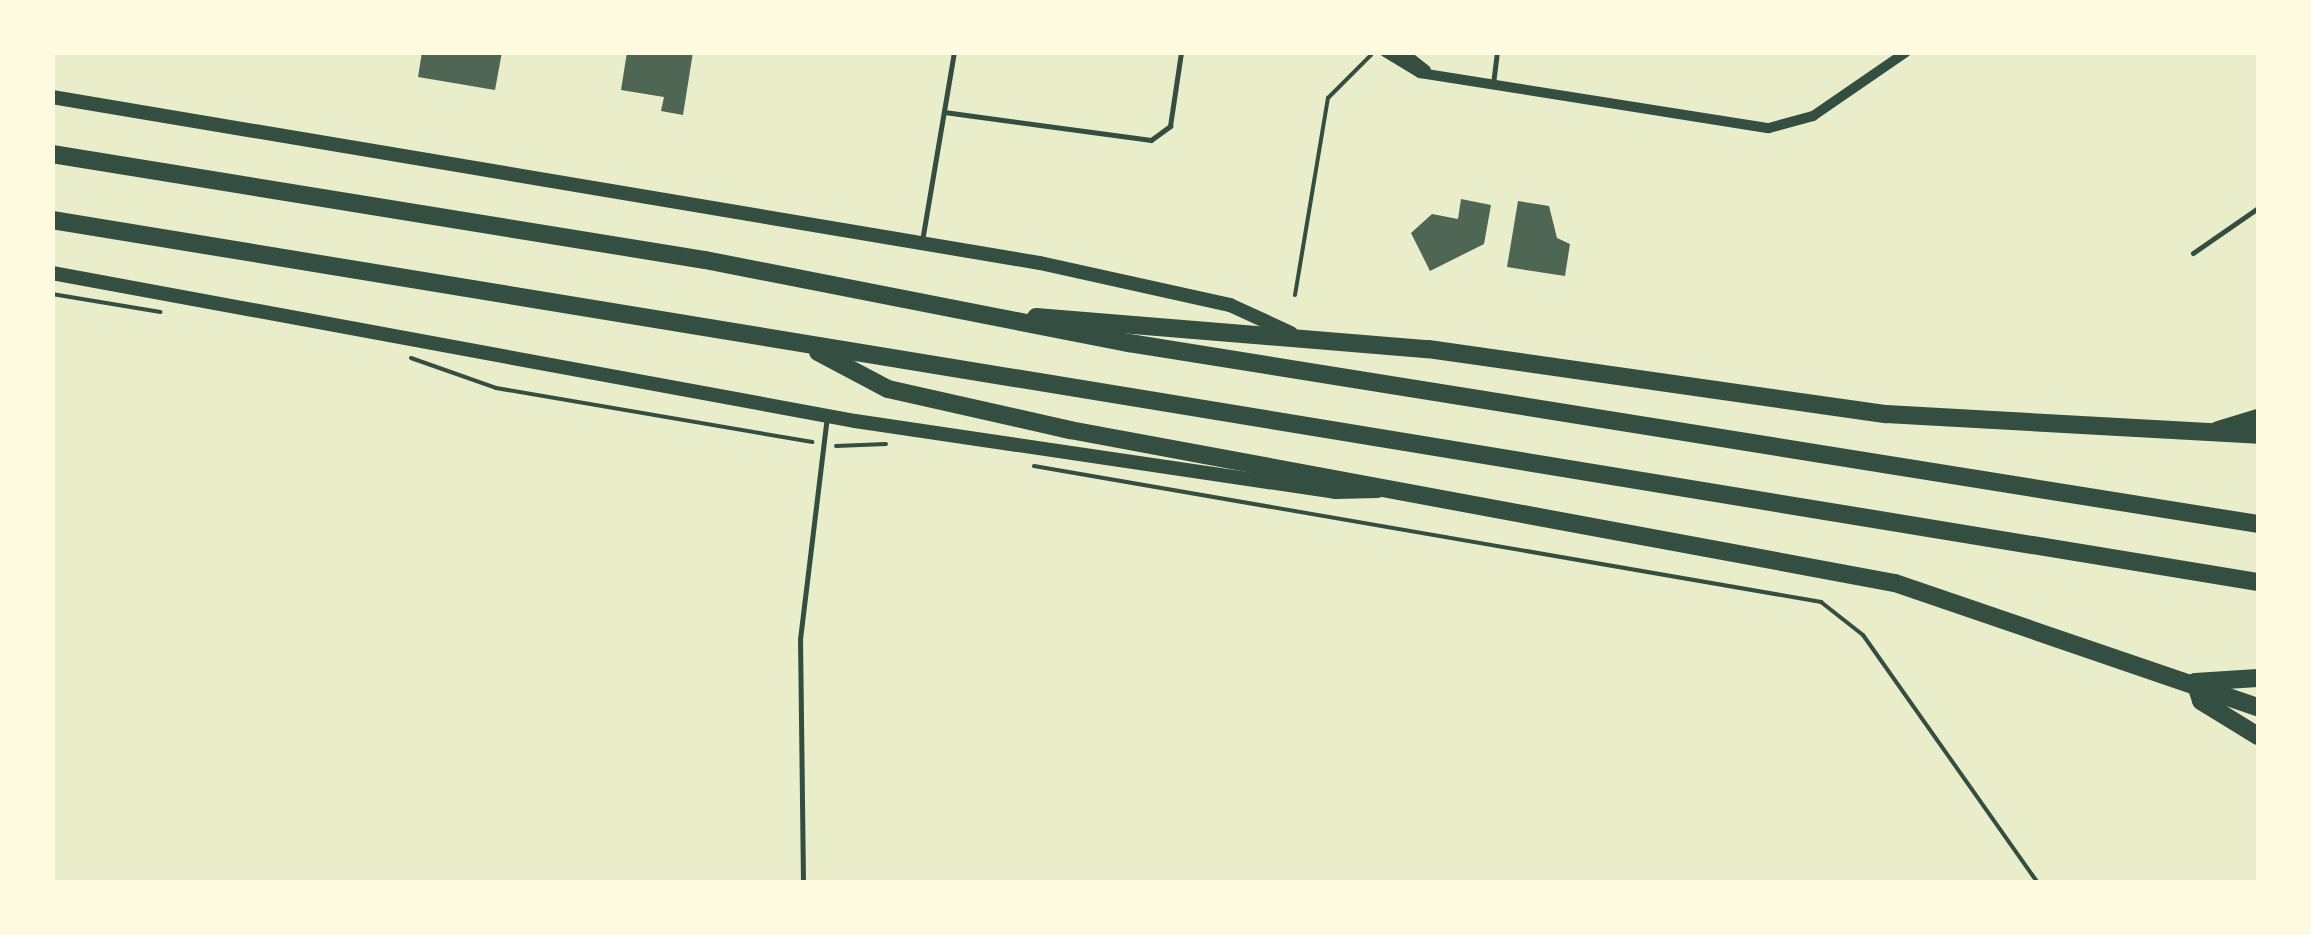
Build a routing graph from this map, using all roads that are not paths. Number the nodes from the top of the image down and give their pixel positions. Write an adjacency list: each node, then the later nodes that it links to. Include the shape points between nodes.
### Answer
1 (954, 52): 10 (lane)
2 (1181, 52): 10 (lane, via 1170,126 1152,140)
3 (1385, 52): 7 (street)
4 (1403, 52): 7 (street)
5 (1497, 52): 8 (lane)
6 (1906, 52): 8 (street, via 1813,116 1769,128)
7 (1432, 73): 8 (street)
8 (1493, 84)
9 (52, 97): 14 (street)
10 (944, 112): 14 (lane)
11 (52, 154): 17 (highway)
12 (2258, 208): 15 (lane)
13 (52, 220): 19 (highway)
14 (922, 242): 18 (street, via 1230,305)
15 (2193, 253)
16 (52, 274): 20 (street)
17 (988, 316): 18 (highway); 26 (highway)
18 (1292, 334): 22 (highway, via 1886,414)
19 (814, 348): 25 (highway, via 888,388); 27 (highway)
20 (827, 416): 25 (street, via 1316,490); 32 (lane, via 800,639)
21 (2258, 418): 22 (highway)
22 (2213, 433): 23 (highway); 24 (highway)
23 (2258, 434)
24 (2258, 443)
25 (1385, 490): 29 (highway, via 1895,583)
26 (2258, 524)
27 (2258, 582)
28 (2258, 678): 29 (highway)
29 (2195, 682): 30 (highway); 31 (highway, via 2201,702)
30 (2258, 706)
31 (2258, 736)
32 (803, 882)

